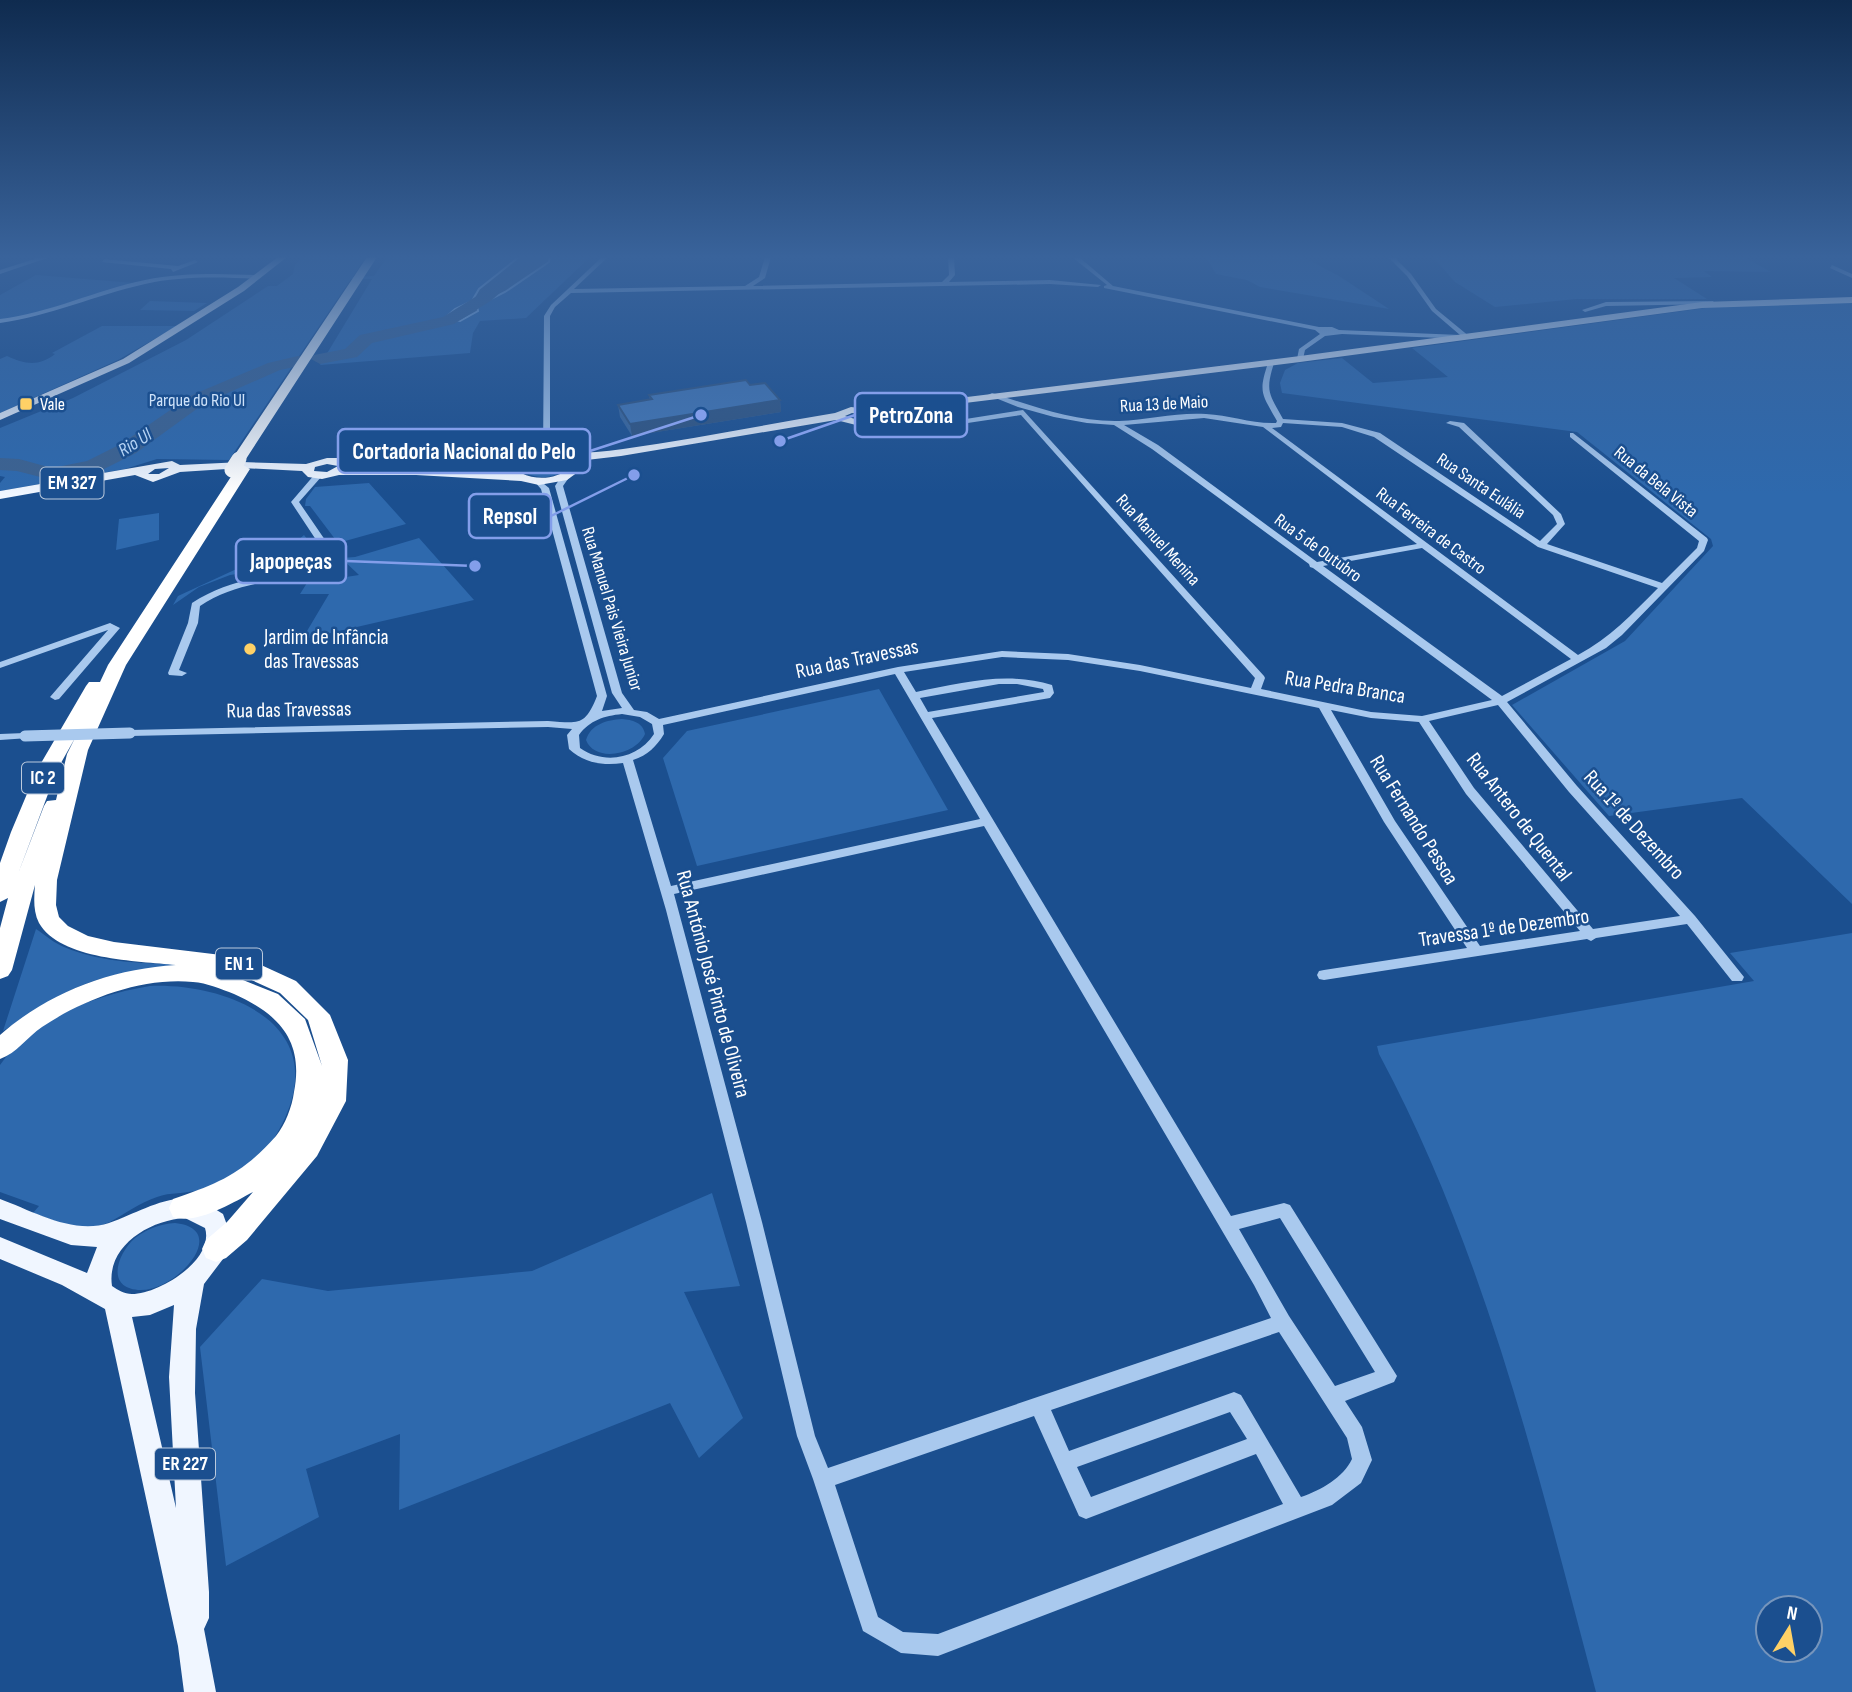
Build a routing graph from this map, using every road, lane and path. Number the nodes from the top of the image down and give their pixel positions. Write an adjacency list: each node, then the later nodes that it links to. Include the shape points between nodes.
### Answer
1 (174, 336): 14 (main road, via 136,361)
2 (322, 336): 23 (highway, IC 2)
3 (326, 336): 23 (highway, IC 2)
4 (544, 336): 21 (street)
5 (1317, 336): 9 (street, via 1302,349)
6 (1445, 336): 8 (street)
7 (1475, 336): 8 (main road, EM 327)
8 (1467, 337): 9 (main road, EM 327)
9 (1300, 359): 10 (main road, EM 327)
10 (1271, 363): 11 (main road, EM 327); 15 (street, via 1264,385)
11 (1008, 393): 12 (main road, EM 327); 13 (street, Rua 13 de Maio)
12 (992, 395): 13 (street, Rua 13 de Maio); 25 (main road, EM 327, via 869,412 866,420 841,418)
13 (1024, 410): 17 (street, Rua 13 de Maio); 18 (street); 39 (street, Rua Manuel Menina, via 1260,678)
14 (0, 420)
15 (1281, 421): 19 (street); 31 (street, Rua Santa Eulália, via 1348,426 1377,435)
16 (1450, 422): 31 (street, via 1461,425 1557,514 1561,524)
17 (1116, 423): 19 (street, Rua 13 de Maio, via 1205,416); 32 (street, Rua 5 de Outubro)
18 (934, 426)
19 (1266, 427): 30 (street, Rua Ferreira de Castro)
20 (1573, 435): 33 (street, Rua da Bela Vista, via 1704,540 1701,549)
21 (545, 456): 22 (main road, EM 327); 25 (main road, EM 327)
22 (522, 463): 24 (main road, EM 327, via 477,469); 27 (main road, via 515,471)
23 (241, 464): 51 (highway, IC 2, via 117,665); 55 (highway, IC 2, via 104,671 47,770)
24 (342, 468): 26 (main road, EM 327); 27 (main road, EM 327)
25 (570, 468): 28 (main road, EM 327); 44 (street, Rua Manuel Pais Vieira Junior, via 559,486 617,693)
26 (313, 472): 29 (main road, EM 327, via 242,465 177,469 163,464 144,473); 38 (street, via 295,502 340,569 231,585 213,592 195,606 173,673)
27 (521, 478): 28 (main road, EM 327)
28 (538, 481): 46 (street, Rua Manuel Pais Vieira Junior, via 545,488 602,696)
29 (0, 497)
30 (1423, 545): 32 (street); 35 (street, Rua Ferreira de Castro)
31 (1541, 545): 33 (street, Rua Santa Eulália)
32 (1313, 565): 42 (street, Rua 5 de Outubro)
33 (1664, 587): 35 (street, Rua Pedra Branca, via 1619,633)
34 (1068, 657): 37 (street, Rua das Travessas, via 1002,654); 39 (street, Rua Pedra Branca)
35 (1577, 659): 42 (street, Rua Pedra Branca)
36 (0, 665): 41 (street, via 115,628)
37 (898, 670): 40 (street); 48 (street, Rua das Travessas)
38 (182, 673)
39 (1255, 692): 43 (street, Rua Pedra Branca)
40 (913, 696): 45 (street); 45 (street, via 981,683 1048,687 1046,696)
41 (55, 697)
42 (1501, 701): 47 (street, Rua Pedra Branca); 56 (street, Rua 1º de Dezembro)
43 (1322, 706): 47 (street, Rua Pedra Branca); 58 (street, Rua Fernando Pessoa, via 1390,822)
44 (630, 711): 46 (street); 48 (street)
45 (925, 716): 53 (street)
46 (594, 717): 49 (street)
47 (1422, 719): 57 (street, Rua Antero de Quental, via 1470,791)
48 (657, 723): 52 (street, via 657,740)
49 (579, 726): 50 (street, Rua das Travessas, bridge); 52 (street, via 572,740 579,754 600,761)
50 (0, 737)
51 (79, 750): 59 (highway, IC 2, via 20,896); 68 (highway, EN 1, via 46,880 48,920 82,943 238,964 288,987 318,1015 335,1060 333,1101 308,1148)
52 (627, 759): 54 (street, Rua António José Pinto de Oliveira)
53 (987, 821): 54 (street); 66 (street)
54 (667, 891): 76 (street, Rua António José Pinto de Oliveira, via 806,1436)
55 (0, 894)
56 (1690, 919): 57 (street, Travessa 1º de Dezembro); 61 (street, Rua 1º de Dezembro)
57 (1591, 936): 58 (street, Travessa 1º de Dezembro)
58 (1477, 952): 60 (street, Travessa 1º de Dezembro)
59 (0, 970)
60 (1324, 975)
61 (1737, 977)
62 (0, 1049): 63 (highway, EN 1, via 32,1021 75,997 155,975 194,973 270,1000 296,1026 311,1070 305,1104 287,1142 245,1183)
63 (183, 1208): 65 (main road, ER 227); 68 (main road, via 208,1216 215,1224)
64 (0, 1209): 65 (main road, ER 227, via 92,1237)
65 (136, 1223): 70 (main road, ER 227, via 114,1242 100,1265 97,1280)
66 (1228, 1224): 71 (street); 72 (street, via 1284,1210 1388,1376)
67 (0, 1248): 70 (main road, ER 227, via 33,1259)
68 (216, 1249): 69 (main road, ER 227)
69 (192, 1282): 70 (main road, ER 227, via 153,1303 133,1306); 78 (main road, ER 227, via 180,1342 195,1578)
70 (109, 1298): 78 (main road, ER 227)
71 (1283, 1322): 72 (street); 73 (street)
72 (1331, 1397): 77 (street, Rua António José Pinto de Oliveira, via 1354,1434 1362,1460 1354,1476 1335,1491)
73 (1039, 1406): 75 (street); 76 (street)
74 (1260, 1443): 75 (street, via 1234,1401); 75 (street, via 1086,1509); 77 (street)
75 (1065, 1462)
76 (823, 1479): 77 (street, Rua António José Pinto de Oliveira, via 870,1624 901,1642 938,1645)
77 (1297, 1509)
78 (193, 1646): 79 (main road, ER 227)
79 (200, 1692)

